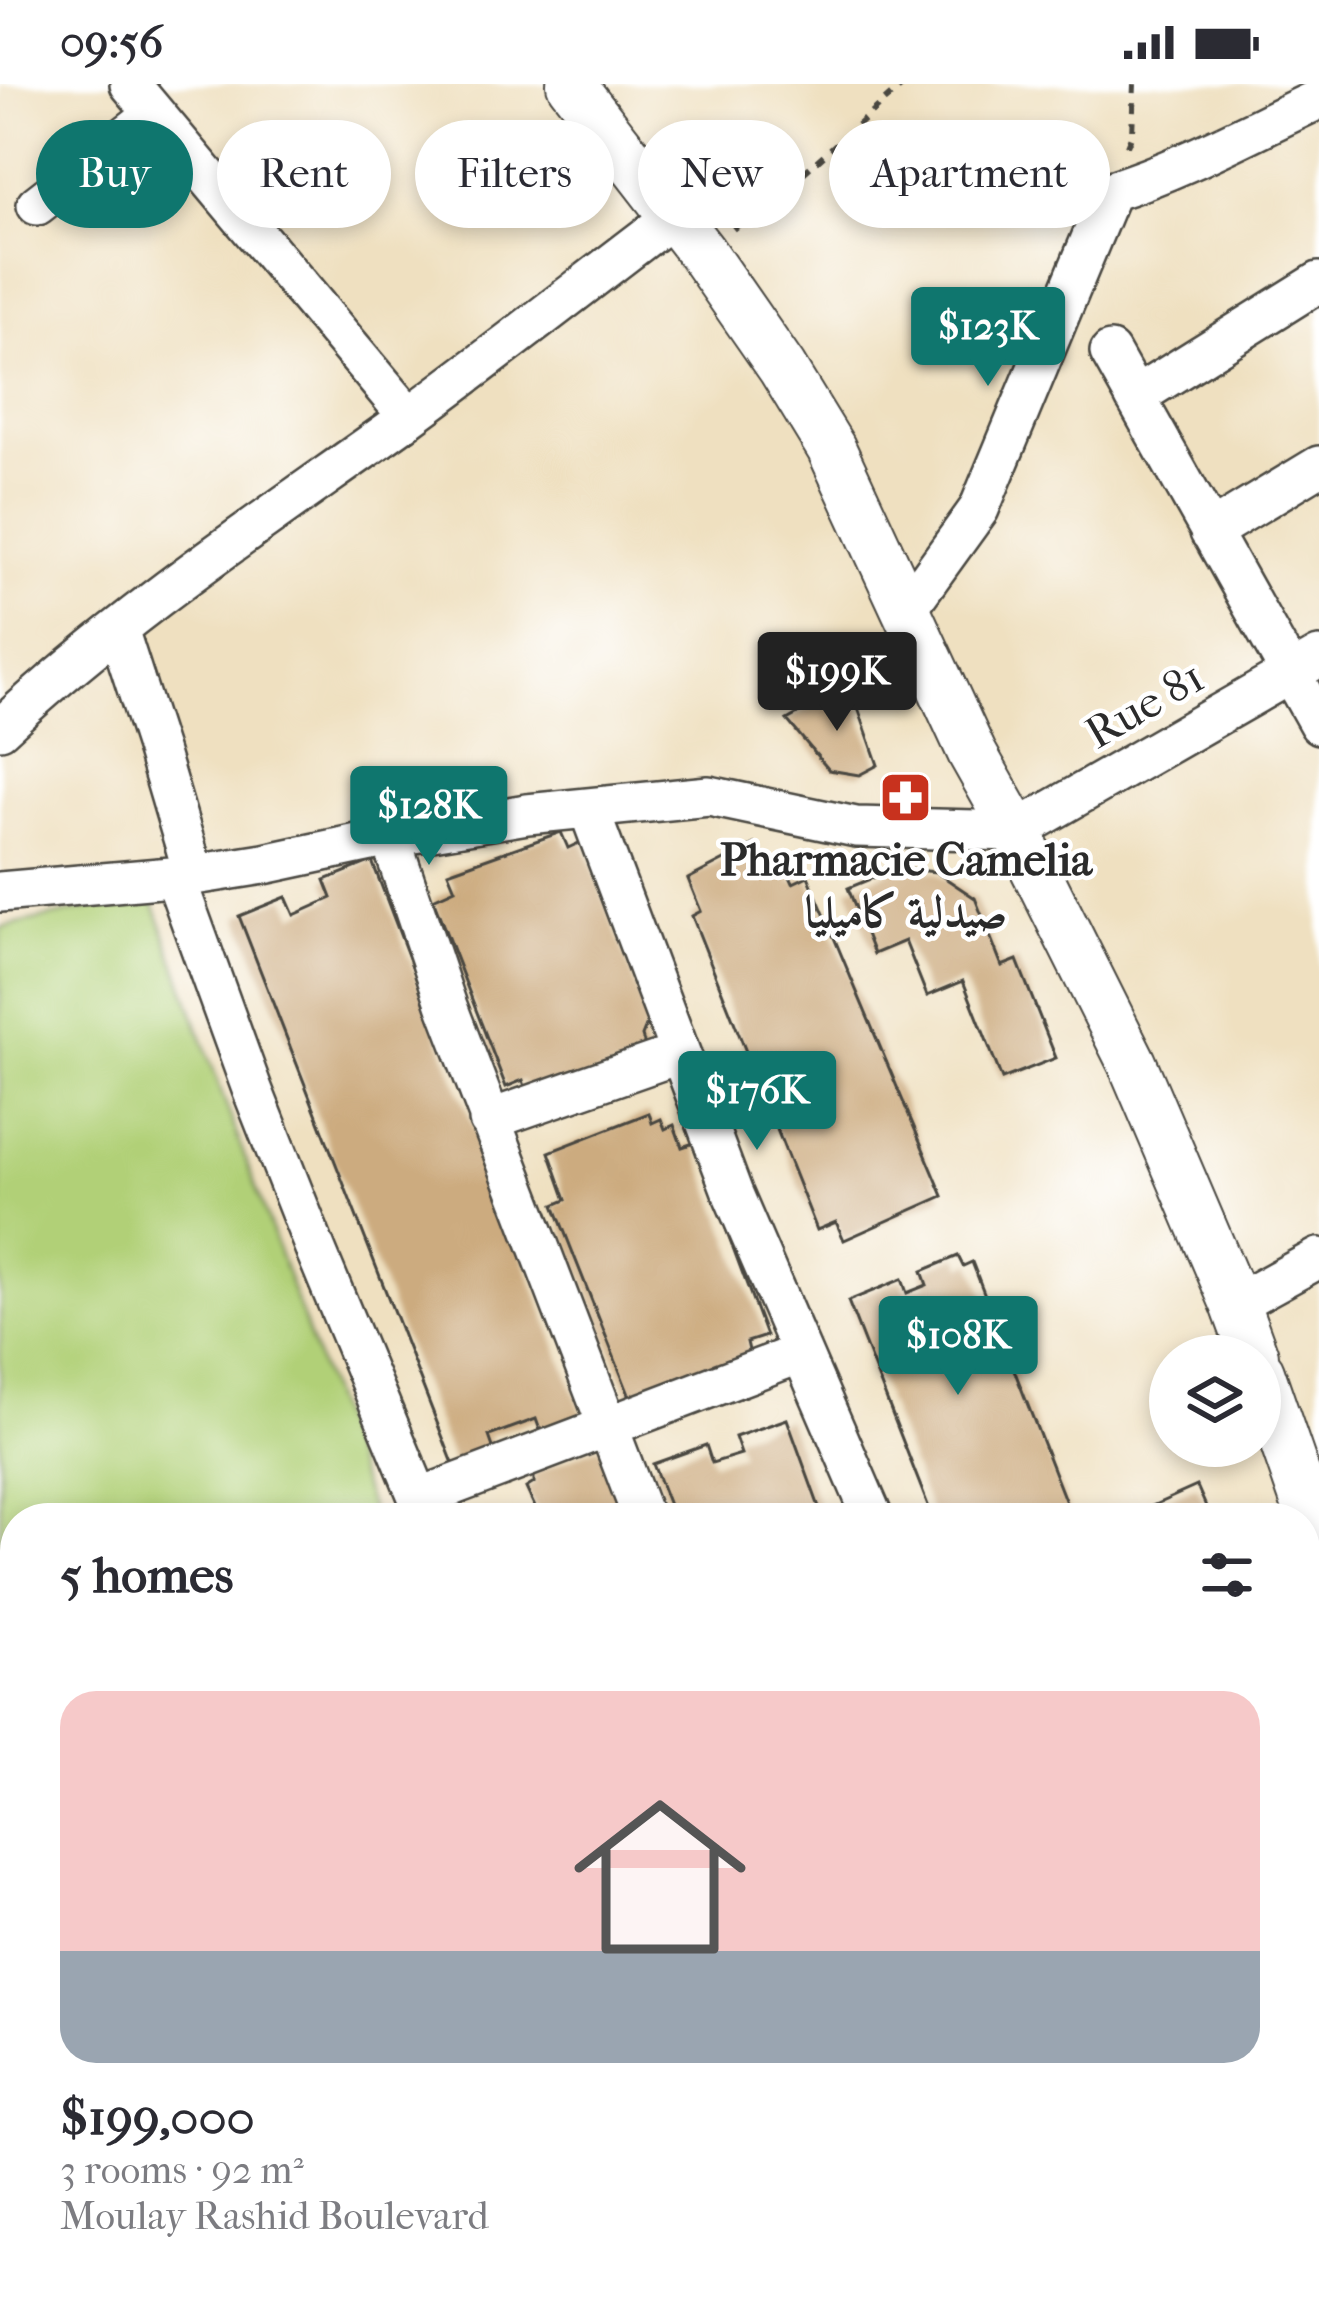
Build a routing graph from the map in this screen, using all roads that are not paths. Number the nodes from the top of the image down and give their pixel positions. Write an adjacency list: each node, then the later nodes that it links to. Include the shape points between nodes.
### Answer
1 (572, 84): 4 (main road)
2 (142, 99): 8 (street)
3 (1319, 99): 11 (street, via 1111,191 979,509)
4 (688, 235): 8 (street); 11 (main road, via 831,448)
5 (1319, 282): 7 (street)
6 (1110, 352): 7 (street)
7 (1135, 397): 10 (street)
8 (409, 417): 12 (street)
9 (1319, 466): 10 (street)
10 (1210, 532): 13 (street)
11 (906, 610): 17 (main road)
12 (118, 629): 15 (street); 19 (street, via 158,750)
13 (1306, 665): 14 (street); 17 (street, Rue 81)
14 (1319, 724)
15 (0, 729)
16 (589, 810): 17 (street, via 709,796 856,827); 18 (street); 21 (street)
17 (1016, 831): 24 (main road, via 1132,1063)
18 (390, 837): 19 (street); 22 (street)
19 (184, 876): 20 (street); 29 (street, via 308,1231)
20 (0, 892)
21 (678, 1054): 22 (street); 26 (street)
22 (489, 1120): 27 (street)
23 (1319, 1258): 24 (street)
24 (1235, 1304): 25 (main road)
25 (1246, 1335)
26 (801, 1353): 27 (street); 32 (street)
27 (608, 1427): 30 (street); 31 (street)
28 (1281, 1433): 33 (main road)
29 (421, 1503)
30 (434, 1503)
31 (637, 1503)
32 (866, 1503)
33 (1305, 1503)

